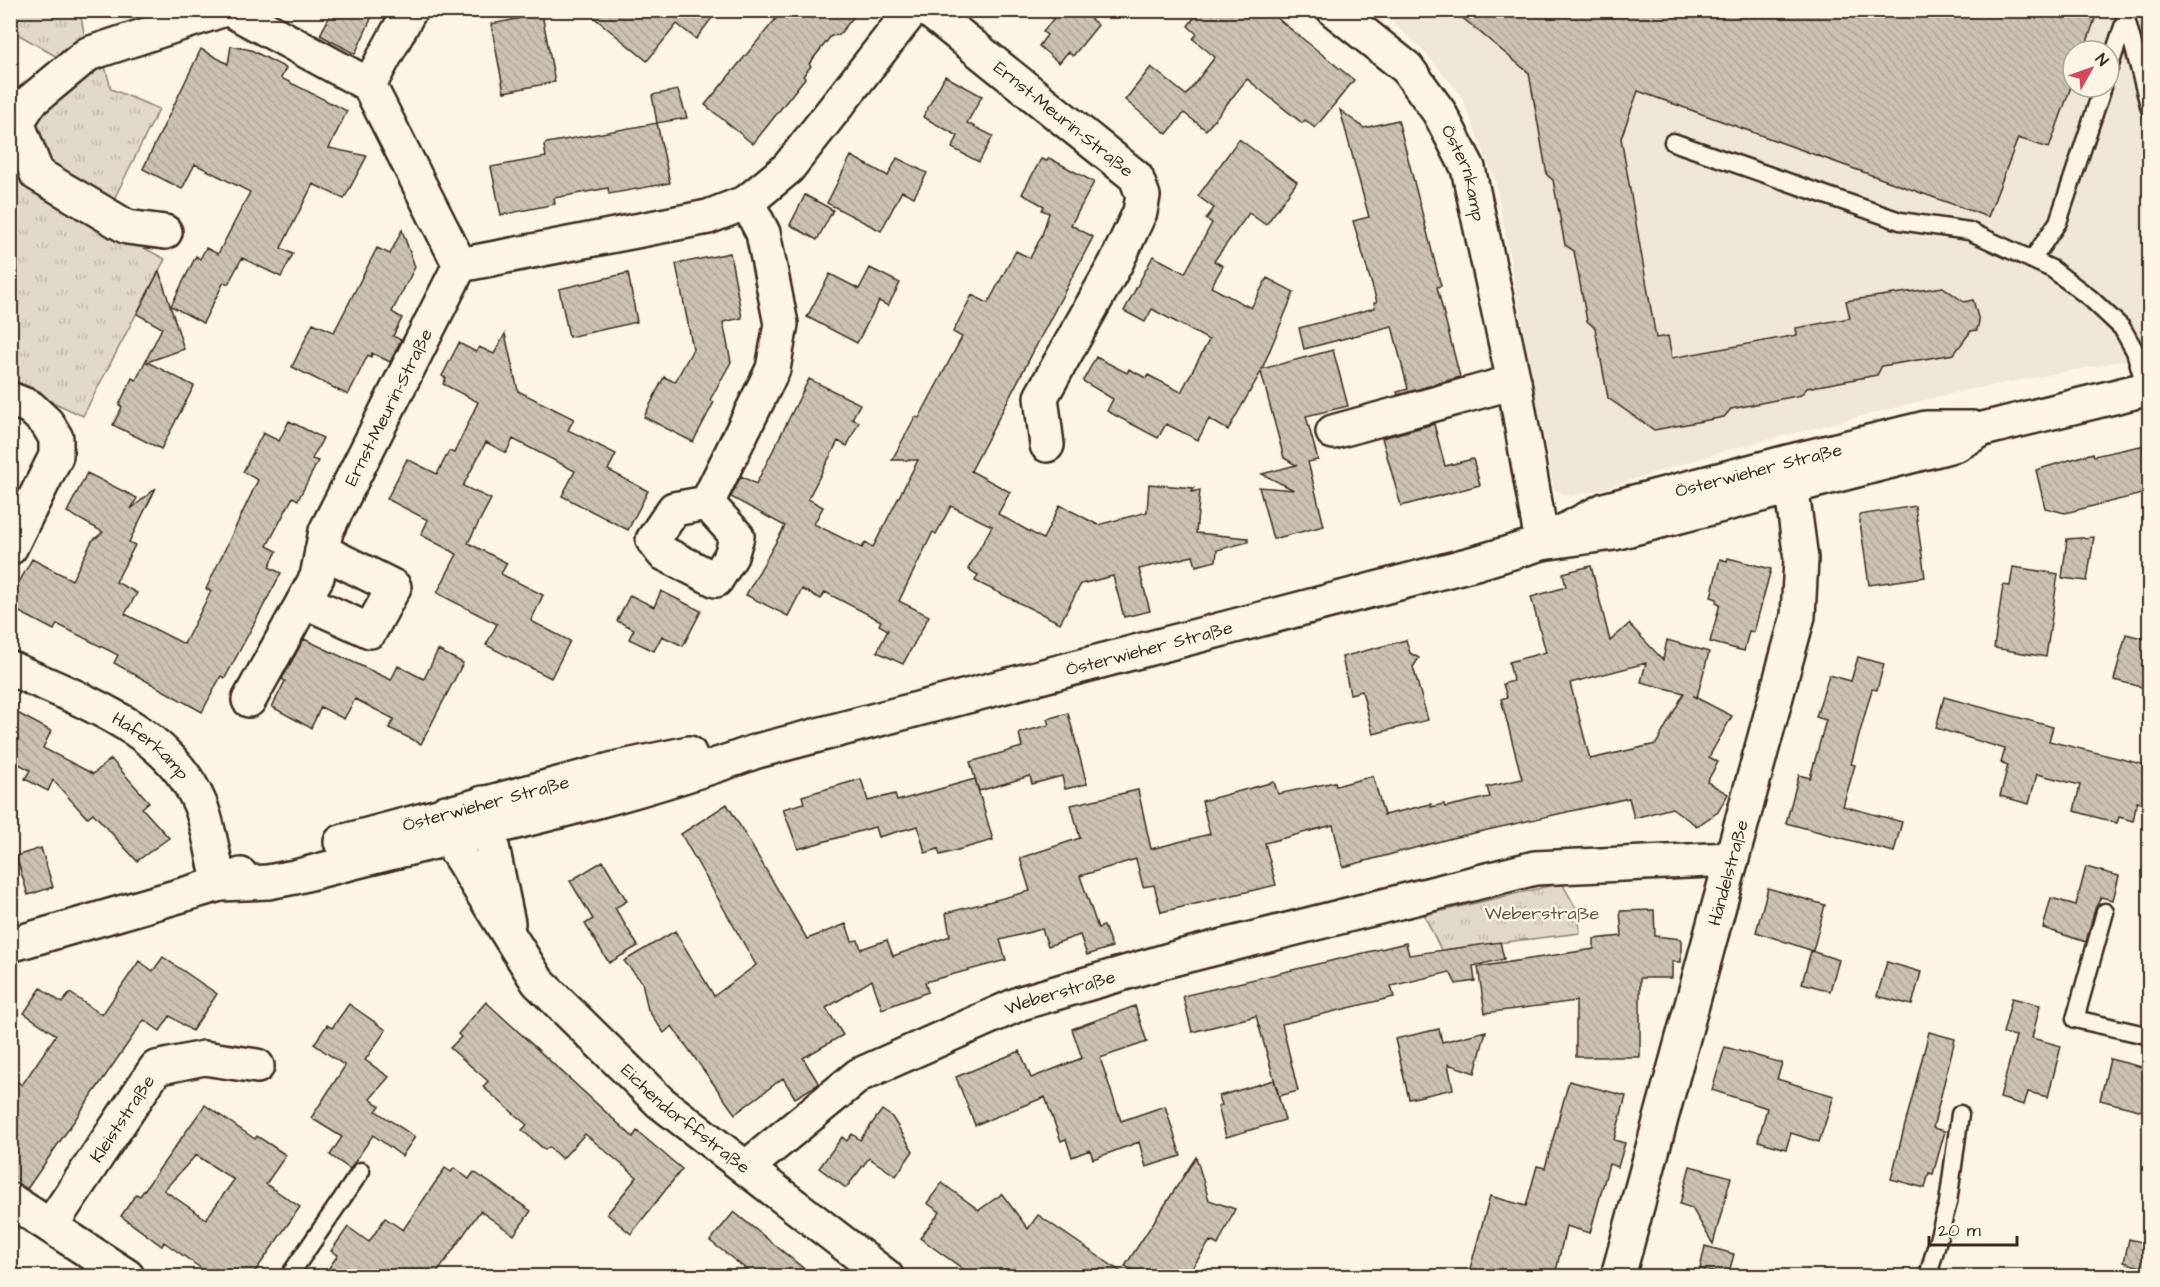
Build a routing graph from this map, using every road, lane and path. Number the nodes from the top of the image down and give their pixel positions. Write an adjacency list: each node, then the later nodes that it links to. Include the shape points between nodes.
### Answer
1 (222, 10): 12 (street, via 88,54 31,101)
2 (231, 10): 9 (street)
3 (410, 10): 9 (street)
4 (912, 10): 14 (street, via 788,168)
5 (928, 10): 22 (street, Ernst-Meurin-Straße, via 1136,177 1143,196 1140,212 1116,263 1041,397)
6 (1334, 10): 18 (street, Östernkamp, via 1407,68 1439,112 1468,168)
7 (2127, 14): 8 (lane); 11 (lane)
8 (2119, 39)
9 (369, 85): 17 (street)
10 (2099, 99): 16 (lane, via 2058,222)
11 (2150, 109)
12 (14, 127): 15 (street, via 37,174 127,227)
13 (1673, 142): 16 (lane, via 1900,220 1969,231)
14 (747, 202): 17 (street, via 708,217); 24 (street, via 763,232 780,324 773,369)
15 (165, 232)
16 (2032, 260): 19 (lane, via 2052,269 2122,328)
17 (460, 265): 27 (street, Ernst-Meurin-Straße, via 326,531)
18 (1514, 382): 21 (street); 25 (street, Östernkamp)
19 (2148, 388): 23 (street, Österwieher Straße, via 1983,429 1926,428)
20 (10, 399): 26 (street, via 30,407 56,438 56,456)
21 (1333, 432)
22 (1047, 446)
23 (1790, 475): 25 (street, Österwieher Straße, via 1604,510); 33 (street, Händelstraße, via 1801,559 1798,616)
24 (707, 503)
25 (1542, 543): 31 (street, Österwieher Straße, via 757,751 693,753 618,768)
26 (10, 548)
27 (322, 551): 28 (street, Ernst-Meurin-Straße, via 317,577); 28 (street, via 394,587 370,631)
28 (304, 601): 30 (street, Ernst-Meurin-Straße)
29 (10, 668): 34 (street, Haferkamp, via 137,729 175,764 200,804)
30 (249, 700)
31 (486, 815): 32 (street, Österwieher Straße); 36 (street, Eichendorffstraße)
32 (449, 824): 34 (street, Österwieher Straße, via 265,864); 36 (street, Eichendorffstraße, via 457,852)
33 (1731, 859): 41 (street, Weberstraße, via 1534,868 1176,958 1021,1003 859,1075); 48 (street, Händelstraße)
34 (220, 884): 37 (street, Österwieher Straße)
35 (2105, 912): 38 (lane, via 2075,1019)
36 (510, 934): 41 (street, Eichendorffstraße, via 538,982 660,1102)
37 (10, 945)
38 (2150, 1036)
39 (257, 1066): 44 (street, Kleiststraße, via 204,1058 156,1068)
40 (1960, 1114): 49 (lane, via 1948,1203)
41 (746, 1168): 47 (street, Eichendorffstraße)
42 (361, 1171): 46 (lane)
43 (10, 1200): 44 (street)
44 (51, 1225): 45 (street)
45 (127, 1276)
46 (289, 1276)
47 (886, 1276)
48 (1618, 1276)
49 (1928, 1276)

